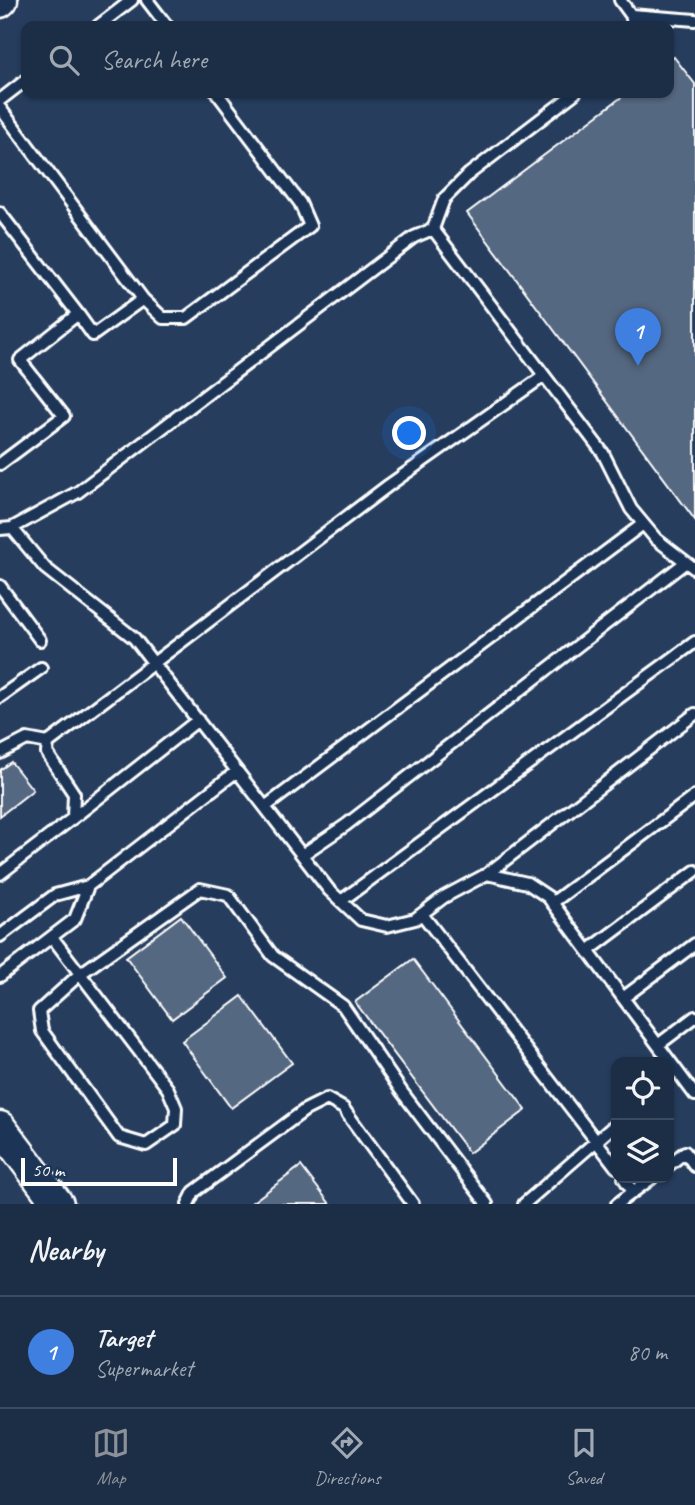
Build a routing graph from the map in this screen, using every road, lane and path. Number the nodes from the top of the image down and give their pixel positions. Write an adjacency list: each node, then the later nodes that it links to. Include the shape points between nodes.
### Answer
1 (132, 0): 5 (lane)
2 (147, 0): 6 (lane)
3 (620, 0): 7 (lane)
4 (695, 20): 7 (lane)
5 (104, 21)
6 (163, 21)
7 (633, 21)
8 (21, 84): 11 (lane)
9 (221, 98): 15 (lane, via 300,203 310,226 186,318 163,318)
10 (568, 98): 14 (lane, via 469,174 444,200)
11 (0, 100)
12 (0, 108): 15 (lane)
13 (0, 213): 16 (lane)
14 (433, 229): 17 (lane); 20 (lane, via 414,237 78,492)
15 (143, 299): 16 (lane, via 93,335)
16 (78, 314): 18 (lane, via 20,360 64,416)
17 (544, 376): 19 (lane, via 603,453); 25 (lane, via 389,485)
18 (0, 464)
19 (643, 524): 21 (lane); 34 (lane)
20 (6, 529): 25 (lane, via 45,568 134,638)
21 (690, 566): 36 (lane)
22 (0, 586): 23 (lane)
23 (40, 640)
24 (695, 642): 41 (lane)
25 (154, 663): 29 (lane); 30 (lane)
26 (41, 668): 27 (lane)
27 (1, 693)
28 (695, 714): 39 (lane)
29 (198, 720): 32 (lane); 35 (lane)
30 (48, 743): 31 (lane, via 27,739); 35 (lane, via 47,753 74,794)
31 (0, 753)
32 (237, 771): 34 (lane); 40 (lane)
33 (695, 796): 42 (lane)
34 (265, 807): 36 (lane)
35 (73, 818): 38 (lane)
36 (302, 855): 41 (lane)
37 (695, 871): 47 (lane)
38 (0, 874)
39 (487, 874): 42 (lane, via 527,883); 43 (lane)
40 (88, 886): 44 (lane, via 55,895); 45 (lane, via 75,919)
41 (341, 901): 43 (lane, via 361,920 387,926)
42 (552, 903): 47 (lane)
43 (422, 914): 58 (lane)
44 (0, 936)
45 (52, 937): 48 (lane); 49 (lane)
46 (695, 944): 50 (lane)
47 (588, 951): 50 (lane)
48 (80, 974): 48 (lane, via 39,1011 42,1031 119,1137 146,1144 175,1125 176,1108 168,1088); 68 (lane, via 200,888 228,895 273,956 343,1006)
49 (0, 976)
50 (623, 998): 52 (lane)
51 (695, 1017): 52 (lane)
52 (658, 1045): 53 (lane)
53 (680, 1074): 54 (lane); 55 (lane)
54 (674, 1079)
55 (695, 1095)
56 (0, 1127): 65 (street)
57 (611, 1128): 58 (lane)
58 (598, 1139): 59 (lane); 69 (lane)
59 (611, 1159)
60 (674, 1161): 61 (lane, via 685,1152)
61 (695, 1166)
62 (627, 1183): 64 (lane)
63 (645, 1183): 64 (lane)
64 (633, 1192): 70 (lane)
65 (58, 1204)
66 (188, 1204): 67 (lane, via 194,1192 305,1110 327,1100 343,1108)
67 (413, 1204)
68 (487, 1204)
69 (524, 1204)
70 (618, 1204)

